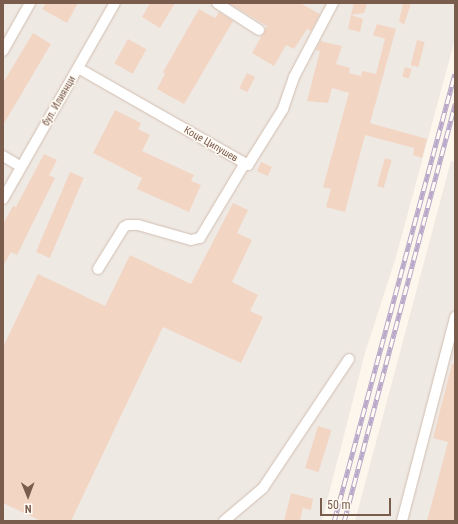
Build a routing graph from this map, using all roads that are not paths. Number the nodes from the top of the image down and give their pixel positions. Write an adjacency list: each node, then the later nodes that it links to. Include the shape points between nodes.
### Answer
1 (30, 3): 6 (street)
2 (115, 3): 7 (street, бул. Илиянци)
3 (217, 3): 5 (street)
4 (333, 3): 9 (street, Коце Ципушев, via 294,77 283,109)
5 (259, 30)
6 (3, 51)
7 (78, 68): 9 (street, Коце Ципушев); 10 (street, бул. Илиянци)
8 (3, 156): 10 (street)
9 (246, 164): 12 (street, via 200,238 191,240 138,225 128,225)
10 (21, 167): 11 (street, бул. Илиянци)
11 (3, 199)
12 (98, 269)
13 (454, 323): 16 (street)
14 (349, 359): 15 (street, via 263,488)
15 (224, 521)
16 (402, 521)

